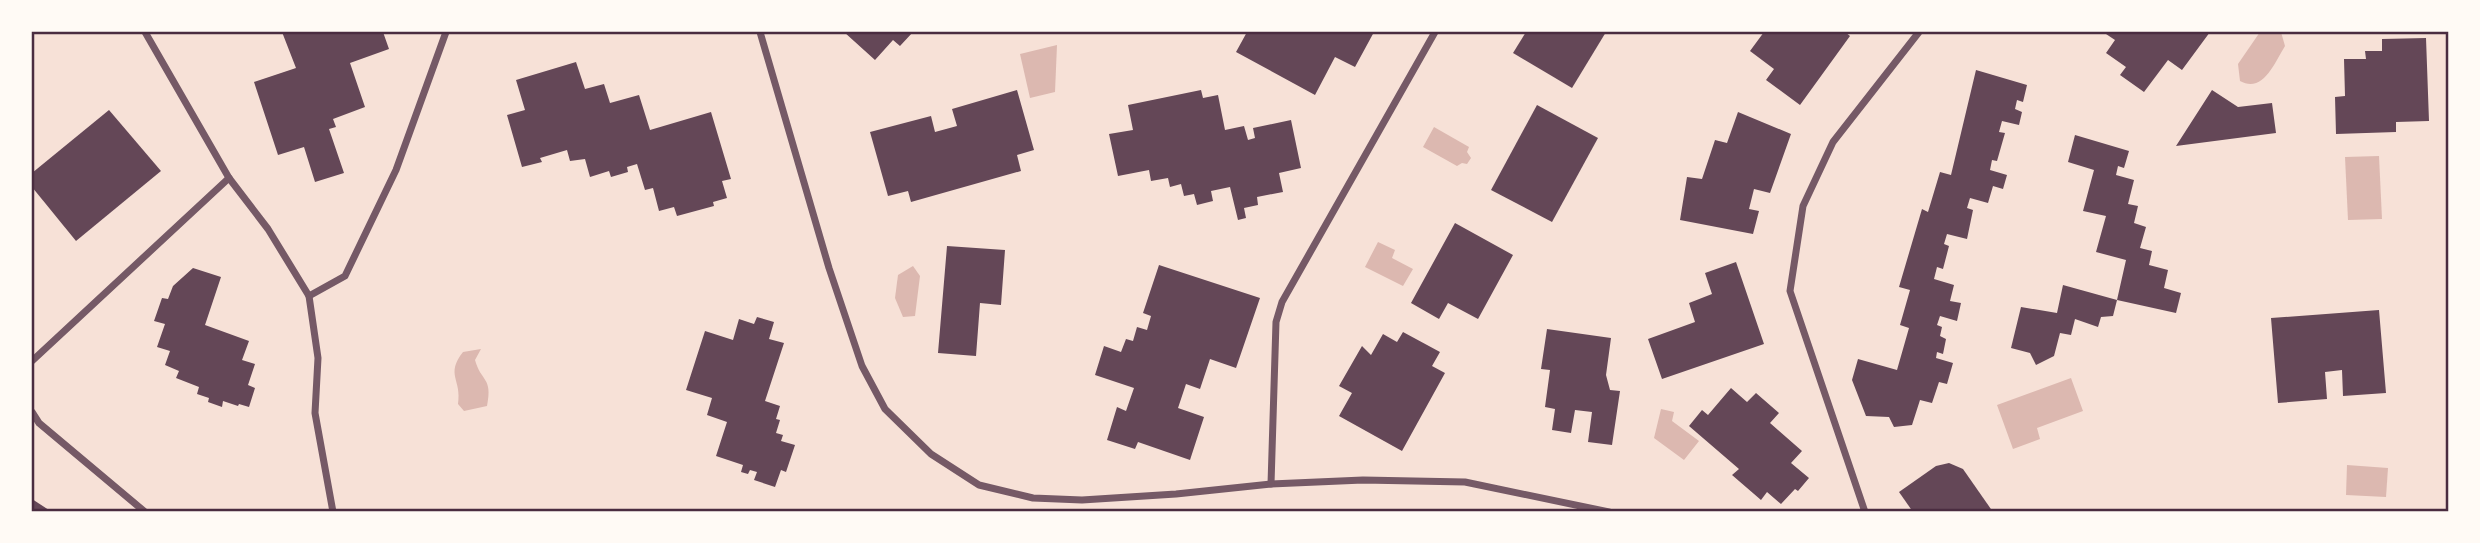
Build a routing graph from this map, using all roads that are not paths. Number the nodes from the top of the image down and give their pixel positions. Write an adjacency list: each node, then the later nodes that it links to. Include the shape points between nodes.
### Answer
1 (145, 32): 6 (street)
2 (446, 32): 7 (street, via 396,170 345,276)
3 (760, 32): 10 (street, via 862,366 885,409 931,454 979,485 1033,498 1082,500)
4 (1435, 32): 10 (street, via 1282,302 1276,322)
5 (1919, 32): 14 (street, via 1833,142 1802,206 1790,291)
6 (229, 178): 7 (street, via 268,229); 8 (street)
7 (309, 296): 12 (street, via 318,358 315,413)
8 (32, 361)
9 (32, 412): 11 (street, via 40,424)
10 (1271, 484): 13 (street, via 1465,482)
11 (145, 512)
12 (333, 512)
13 (1609, 512)
14 (1865, 512)

